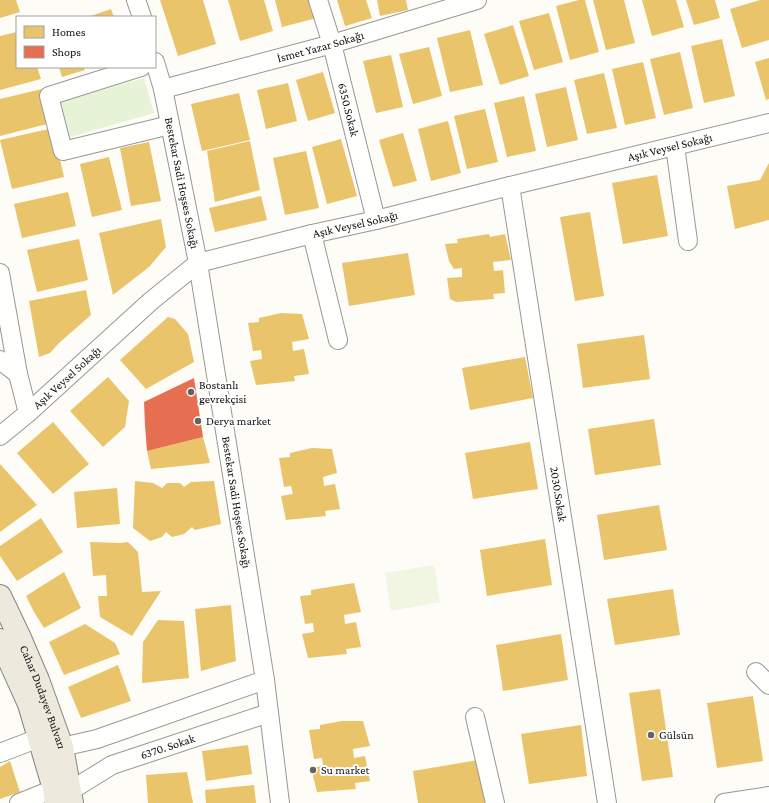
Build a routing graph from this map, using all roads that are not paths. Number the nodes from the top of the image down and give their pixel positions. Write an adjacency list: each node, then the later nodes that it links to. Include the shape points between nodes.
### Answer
1 (136, 0): 4 (street)
2 (318, 0): 5 (street, 6350.Sokak)
3 (477, 0): 5 (street, İsmet Yazar Sokağı)
4 (142, 16)
5 (332, 44): 8 (street, İsmet Yazar Sokağı); 13 (street, 6350.Sokak)
6 (156, 65): 8 (street, Bestekar Sadi Hoşses Sokağı)
7 (138, 68): 10 (street, via 49,96 63,151)
8 (163, 89): 10 (street, Bestekar Sadi Hoşses Sokağı)
9 (769, 123): 11 (street, Aşık Veysel Sokağı)
10 (170, 125): 16 (street, Bestekar Sadi Hoşses Sokağı)
11 (675, 146): 12 (street, Aşık Veysel Sokağı); 15 (street)
12 (510, 186): 13 (street, Aşık Veysel Sokağı); 36 (street, 2030.Sokak)
13 (376, 220): 14 (street, Aşık Veysel Sokağı)
14 (312, 234): 16 (street, Aşık Veysel Sokağı); 18 (street)
15 (688, 241)
16 (198, 263): 21 (street, Aşık Veysel Sokağı, via 150,301); 25 (street, Bestekar Sadi Hoşses Sokağı)
17 (0, 273): 20 (street)
18 (338, 340)
19 (0, 360): 20 (street)
20 (18, 374): 21 (street)
21 (28, 413): 22 (street, Aşık Veysel Sokağı)
22 (0, 436)
23 (0, 596): 29 (main road, Cahar Dudayev Bulvarı, via 38,680)
24 (0, 640): 28 (main road, Cahar Dudayev Bulvarı, via 29,704)
25 (265, 680): 26 (street, Bestekar Sadi Hoşses Sokağı); 29 (street, via 97,739)
26 (269, 713): 31 (street, 6370. Sokak, via 112,765); 34 (street, Bestekar Sadi Hoşses Sokağı)
27 (475, 717): 35 (street)
28 (39, 738): 30 (street); 31 (main road, Cahar Dudayev Bulvarı)
29 (62, 747): 31 (main road, Cahar Dudayev Bulvarı)
30 (0, 753)
31 (63, 796): 33 (street, 6370. Sokak)
32 (769, 796): 37 (street)
33 (19, 803)
34 (280, 803)
35 (495, 803)
36 (607, 803)
37 (724, 803)

